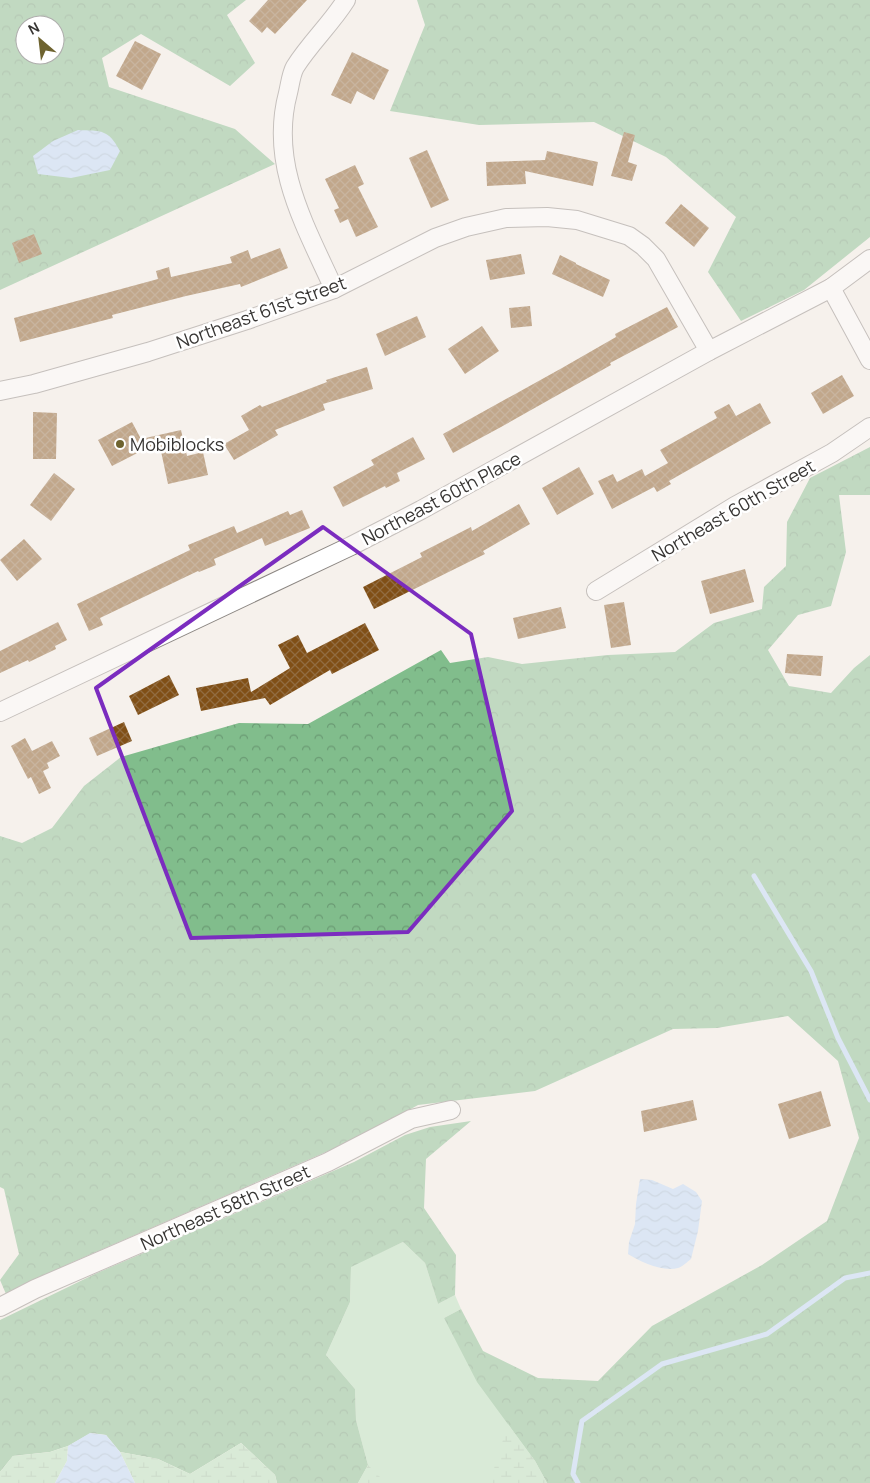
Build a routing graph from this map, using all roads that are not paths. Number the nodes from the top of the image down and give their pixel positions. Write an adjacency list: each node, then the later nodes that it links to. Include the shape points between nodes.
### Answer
1 (346, 0): 4 (street, via 294,69 284,108 283,144 287,179)
2 (870, 260): 3 (street, Northeast 60th Place)
3 (831, 288): 5 (street, Northeast 60th Place); 6 (street)
4 (334, 289): 5 (street, Northeast 61st Street, via 435,238 466,227 506,218 576,220 629,236 643,246 656,259); 7 (street, Northeast 61st Street, via 148,352)
5 (710, 351): 10 (street, Northeast 60th Place, via 351,546)
6 (870, 360)
7 (0, 391)
8 (870, 427): 9 (street, Northeast 60th Street, via 832,453 735,506)
9 (596, 591)
10 (0, 712)
11 (451, 1110): 12 (street, Northeast 58th Street, via 411,1119 328,1162)
12 (0, 1307)

